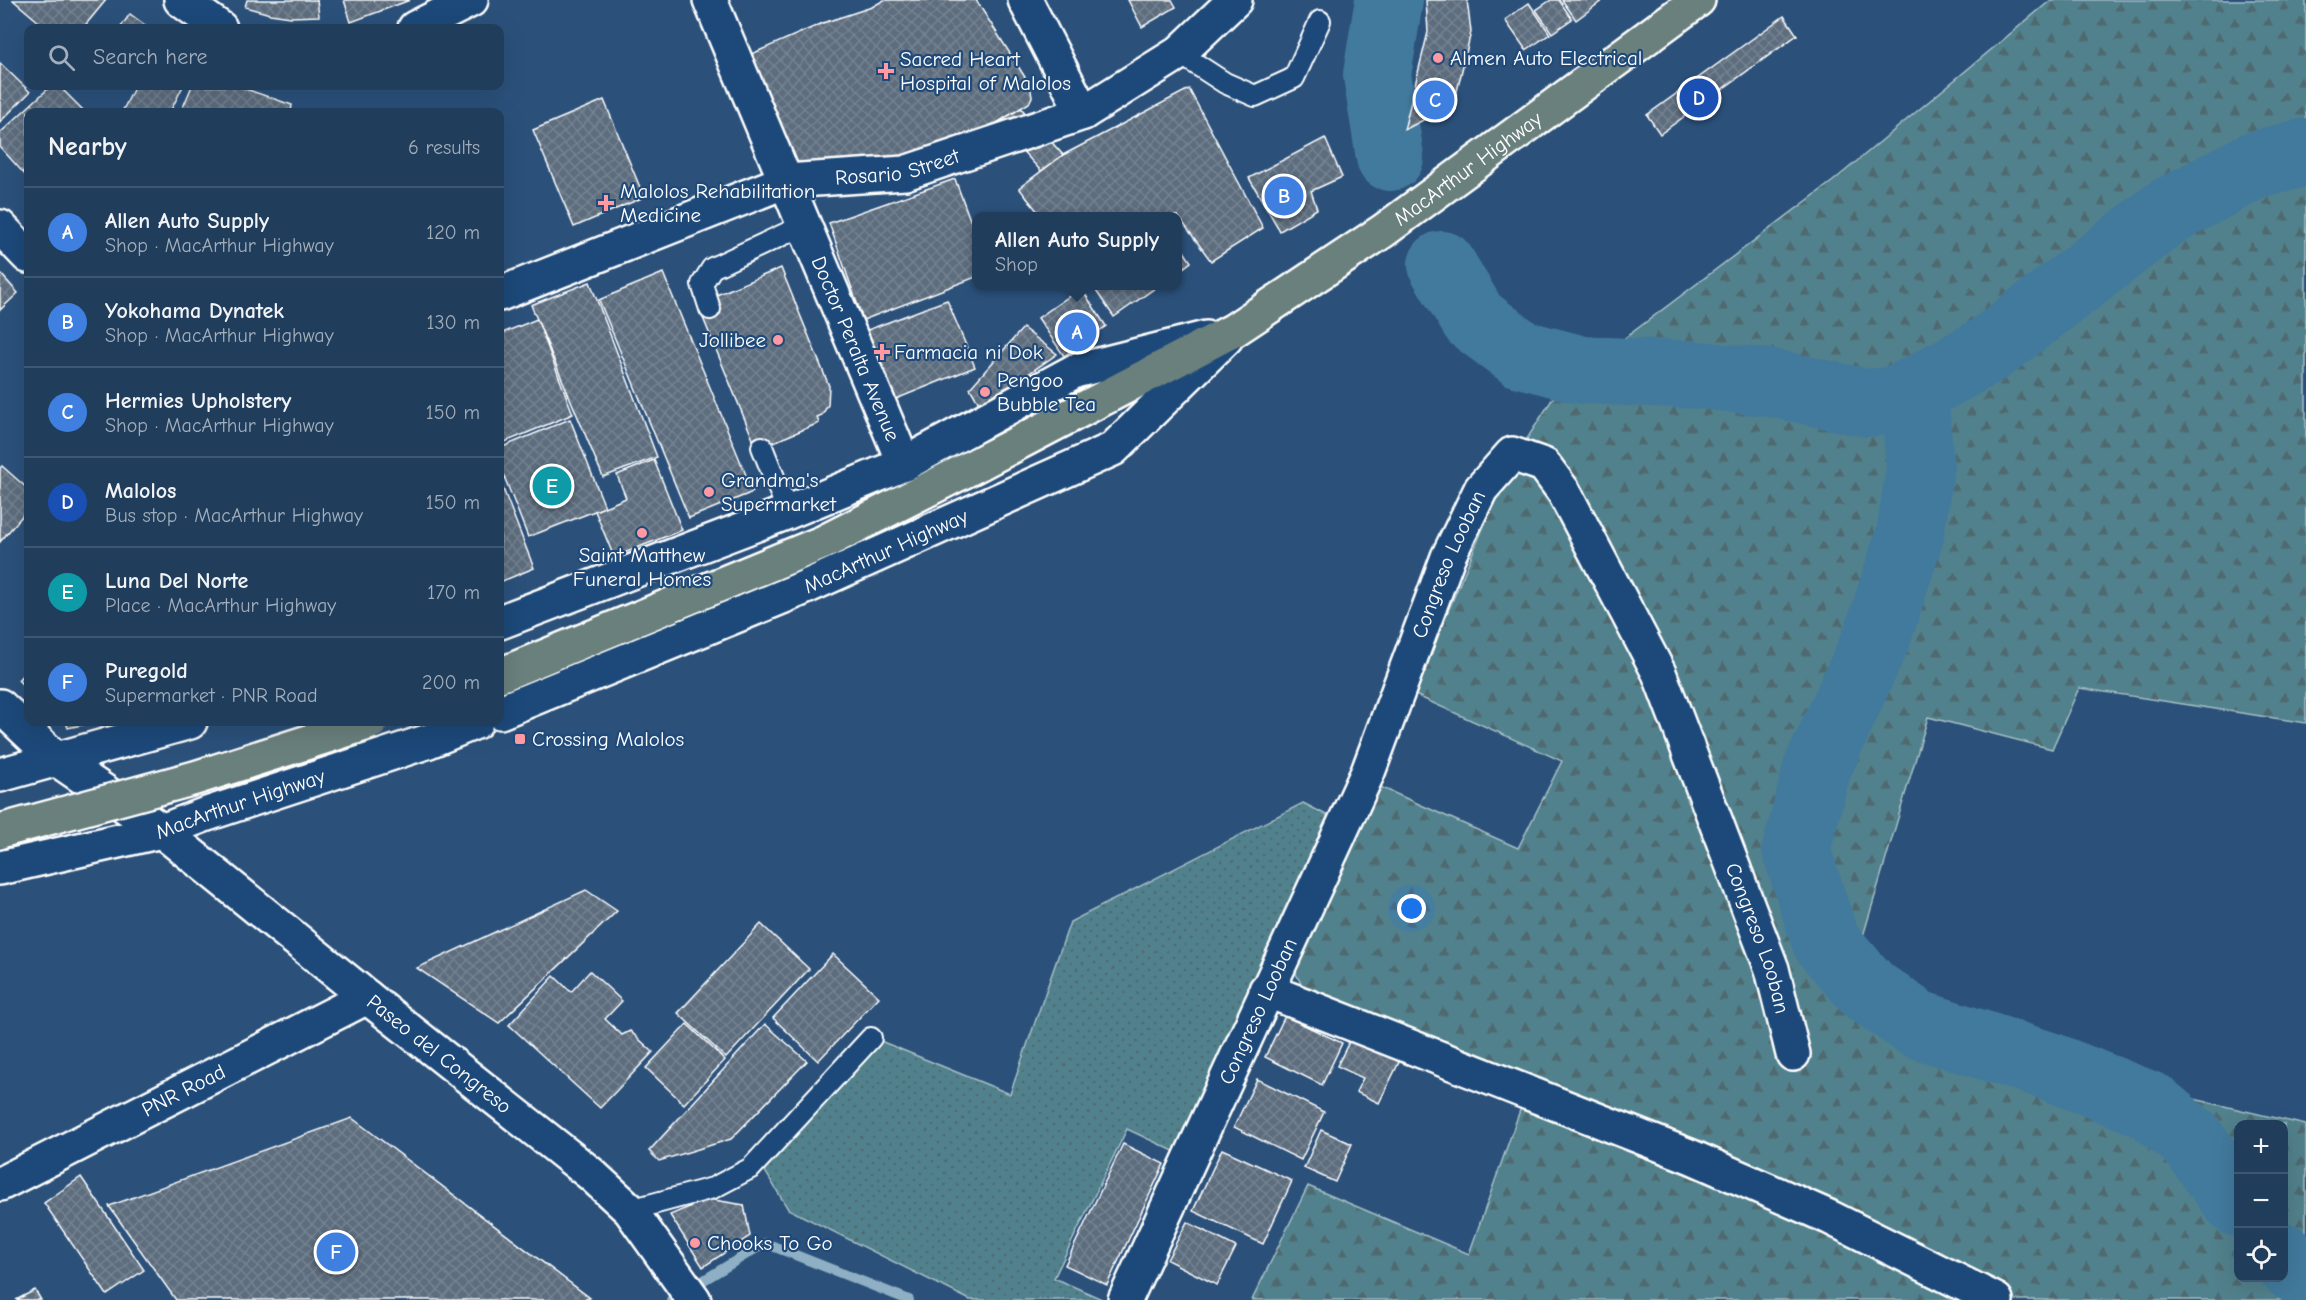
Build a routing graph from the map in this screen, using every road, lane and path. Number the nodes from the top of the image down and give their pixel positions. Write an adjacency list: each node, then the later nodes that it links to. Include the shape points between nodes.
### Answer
1 (181, 0): 8 (street)
2 (471, 0): 9 (street)
3 (710, 0): 12 (street, Doctor Peralta Avenue)
4 (1025, 0): 11 (street)
5 (1235, 0): 10 (street, Rosario Street)
6 (1698, 0): 18 (highway, MacArthur Highway, via 1383,231)
7 (1320, 21): 10 (lane, via 1294,78 1255,96 1225,83)
8 (214, 24)
9 (423, 24)
10 (1179, 52): 11 (street, Rosario Street)
11 (1083, 113): 12 (street, Rosario Street, via 905,173)
12 (786, 181): 13 (street, Doctor Peralta Avenue); 16 (street, Rosario Street)
13 (804, 225): 17 (lane, via 712,268 702,284); 20 (street, Doctor Peralta Avenue)
14 (0, 227): 15 (street)
15 (24, 252)
16 (504, 292)
17 (710, 309)
18 (1234, 330): 20 (street, MacArthur Highway, via 1075,371); 23 (highway, MacArthur Highway, via 824,542); 25 (street, MacArthur Highway, via 1113,449 799,590)
19 (762, 447): 21 (lane)
20 (904, 464): 21 (street, MacArthur Highway)
21 (788, 512): 22 (street, MacArthur Highway)
22 (504, 620)
23 (504, 673)
24 (0, 706): 29 (street, Paseo del Congreso)
25 (504, 710)
26 (175, 726): 29 (street)
27 (358, 726): 31 (highway, MacArthur Highway, bridge, via 195,778)
28 (466, 726): 32 (street, MacArthur Highway)
29 (55, 758): 30 (street); 32 (street, Paseo del Congreso)
30 (0, 775)
31 (0, 831)
32 (162, 831): 33 (street, MacArthur Highway); 35 (street, Paseo del Congreso)
33 (0, 868)
34 (1266, 990): 37 (street, Congreso Looban, via 1368,772 1448,557 1481,489 1512,454 1544,465 1564,492 1659,674 1772,969); 41 (street, Congreso Looban); 42 (street, via 1692,1157 1830,1217)
35 (366, 997): 38 (street, PNR Road); 39 (street, Paseo del Congreso, via 526,1121)
36 (871, 1038): 39 (lane, via 751,1168 713,1188)
37 (1794, 1054)
38 (0, 1184)
39 (630, 1210): 40 (street, Paseo del Congreso)
40 (694, 1300)
41 (1125, 1300)
42 (1996, 1300)

